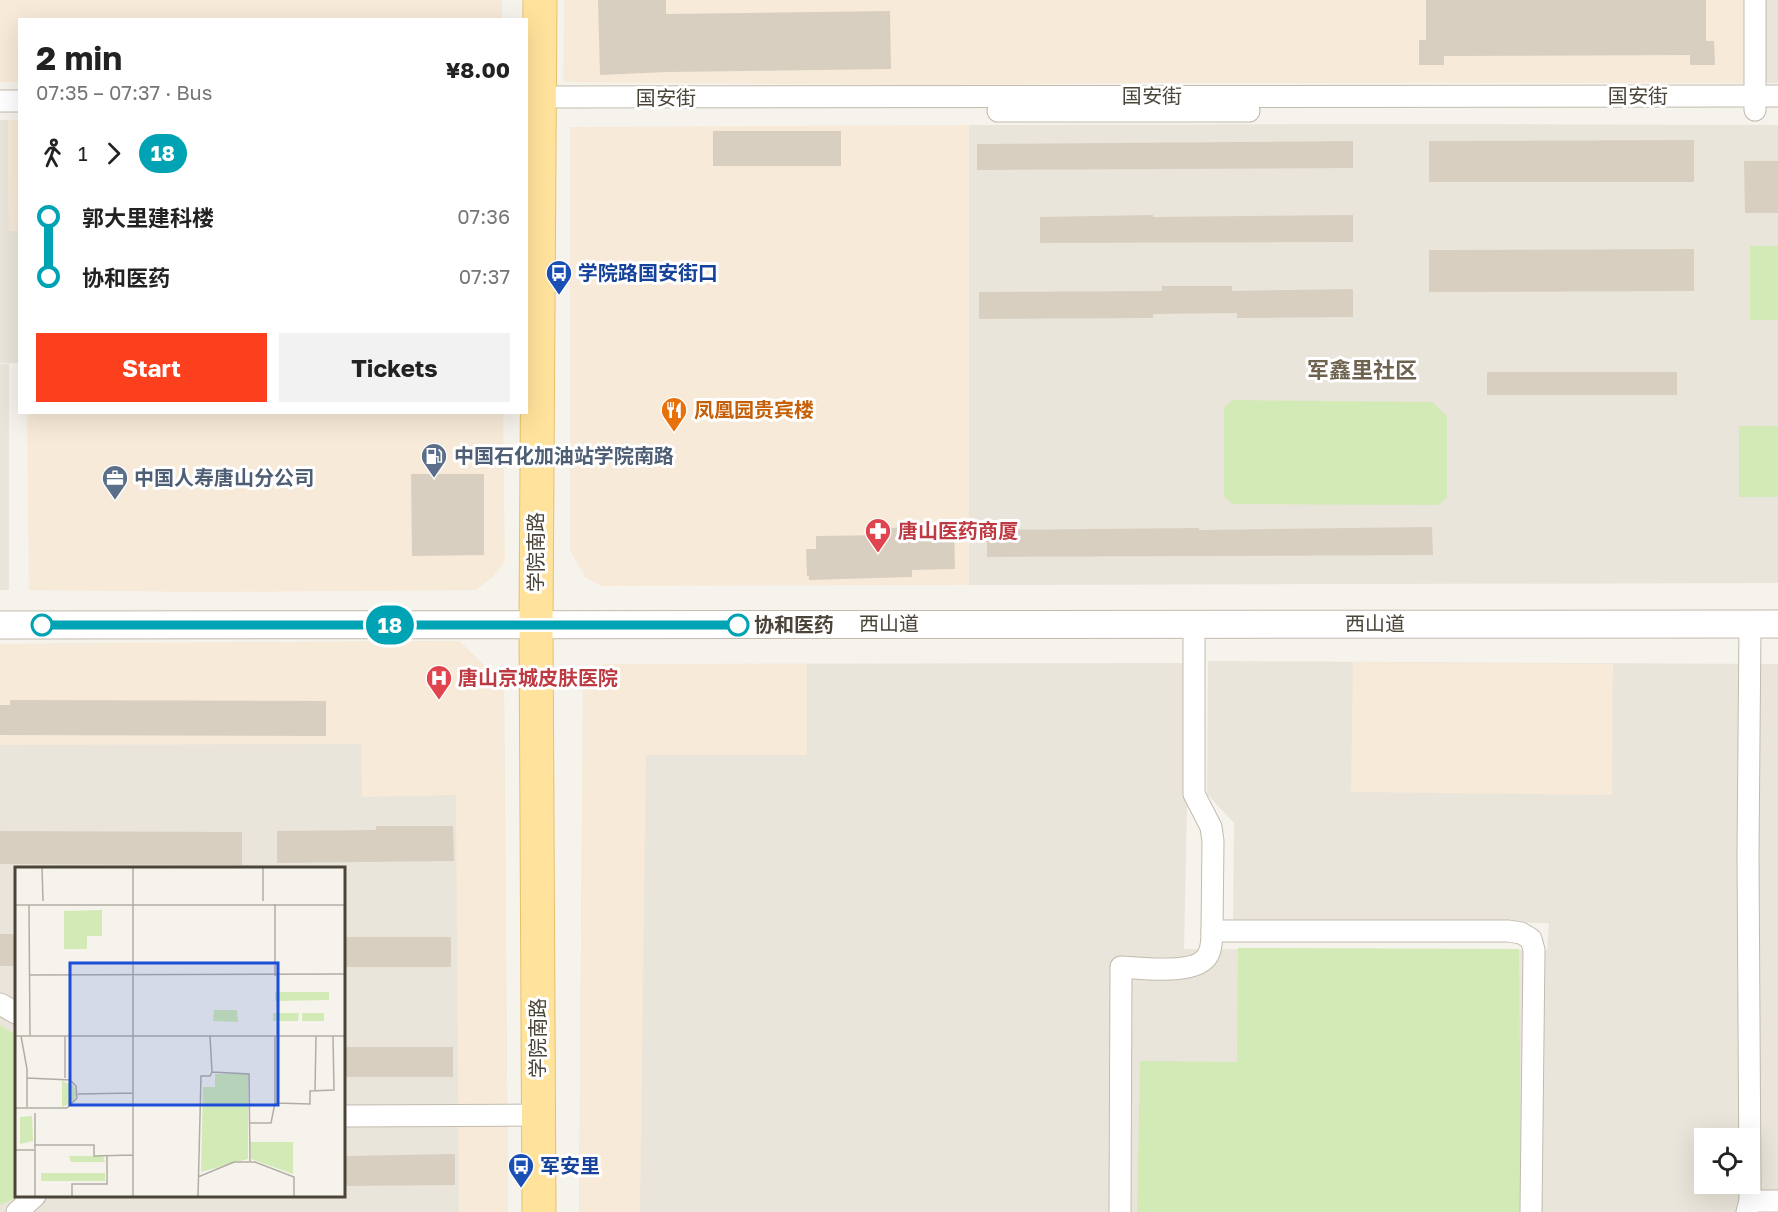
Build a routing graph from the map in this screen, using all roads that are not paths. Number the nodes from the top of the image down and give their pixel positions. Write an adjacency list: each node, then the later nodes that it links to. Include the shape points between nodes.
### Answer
1 (540, 0): 7 (main road, 学院南路)
2 (1755, 0): 6 (street)
3 (1778, 96): 6 (street, 国安街)
4 (0, 101): 5 (street)
5 (18, 101)
6 (1755, 103): 7 (street, 国安街); 8 (street, 国安街)
7 (533, 105): 13 (main road, 学院南路)
8 (1778, 110)
9 (1194, 624): 10 (street, 西山道); 13 (street, 西山道); 14 (street, via 1194,794 1212,834)
10 (1750, 624): 11 (street, 西山道); 21 (street)
11 (1778, 624)
12 (0, 625): 13 (street, 西山道)
13 (536, 625): 17 (main road, 学院南路)
14 (1212, 931): 24 (street, via 1208,955 1199,964 1186,968 1121,967); 25 (street, via 1508,931 1531,939 1534,950)
15 (0, 1004): 16 (street)
16 (15, 1012)
17 (538, 1115): 18 (street); 23 (main road, 学院南路)
18 (345, 1116)
19 (34, 1197): 22 (street)
20 (1778, 1201): 21 (street)
21 (1748, 1206)
22 (17, 1212)
23 (538, 1212)
24 (1120, 1212)
25 (1531, 1212)

